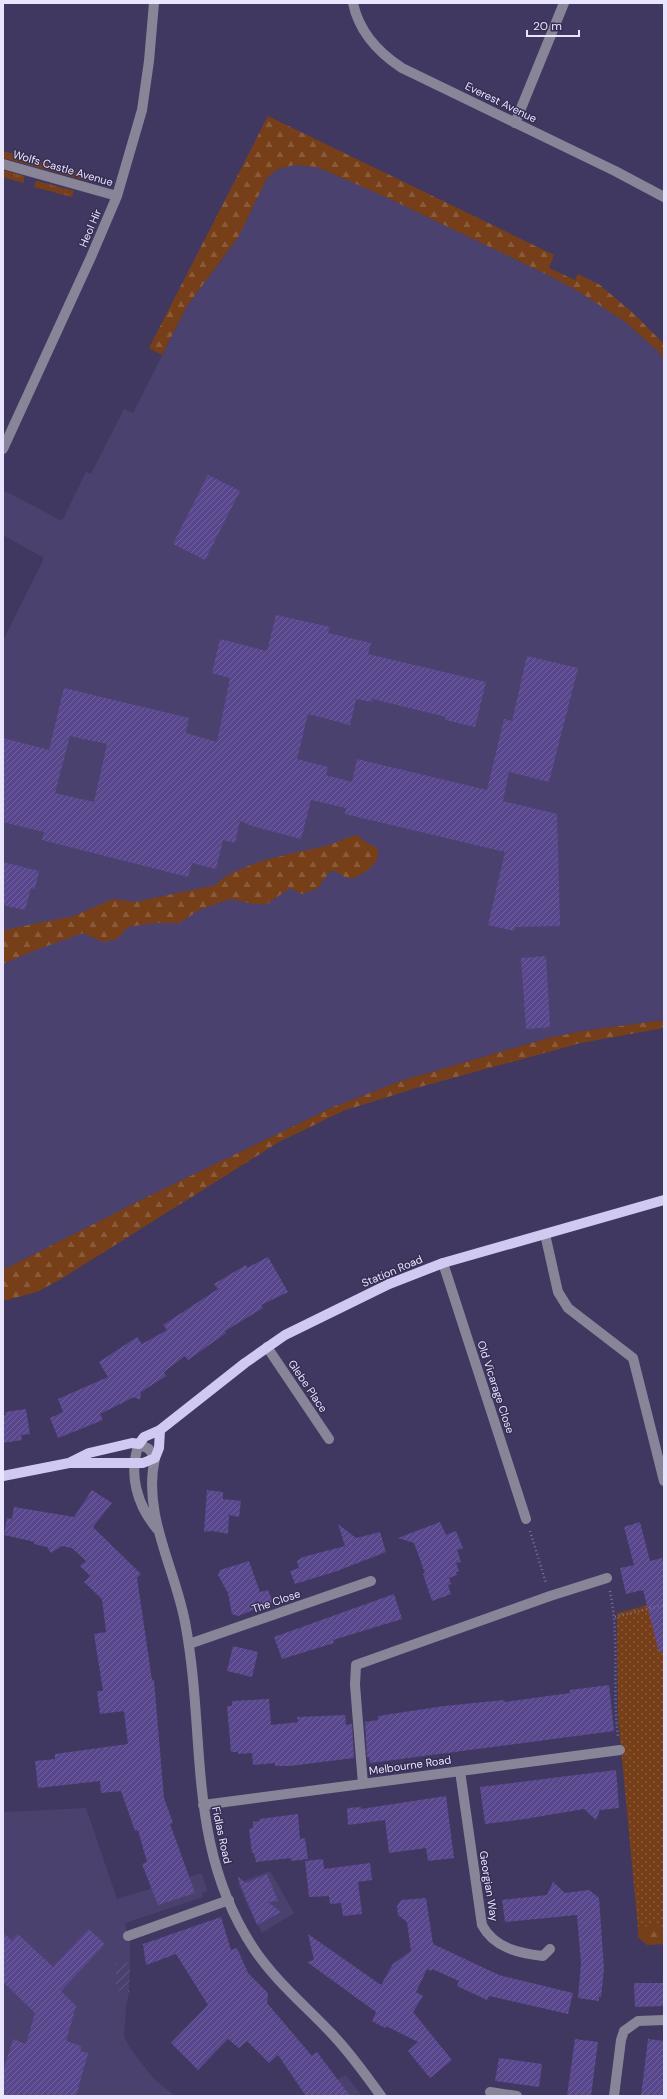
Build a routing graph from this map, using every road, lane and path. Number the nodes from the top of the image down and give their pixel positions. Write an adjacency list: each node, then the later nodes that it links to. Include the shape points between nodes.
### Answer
1 (154, 3): 6 (street, Heol Hir, via 142,110)
2 (353, 3): 4 (street, Everest Avenue, via 358,19 368,36 378,51 389,60)
3 (564, 3): 4 (street)
4 (516, 123): 7 (street, Everest Avenue)
5 (3, 164): 6 (street, Wolfs Castle Avenue)
6 (117, 196): 8 (street, Heol Hir)
7 (664, 197)
8 (3, 449)
9 (664, 1200): 10 (main road, Station Road)
10 (545, 1234): 11 (main road, Station Road); 20 (street, via 558,1292 568,1308 632,1358)
11 (442, 1263): 12 (main road, Station Road, via 389,1284 285,1335); 21 (street, Old Vicarage Close)
12 (267, 1347): 13 (main road, Station Road); 14 (street, Glebe Place)
13 (160, 1430): 15 (main road, via 144,1437); 16 (main road, Fidlas Road, via 159,1448)
14 (330, 1439)
15 (139, 1444): 16 (street, via 149,1449); 17 (main road, via 132,1443 89,1453); 18 (street, Fidlas Road)
16 (155, 1458): 18 (main road); 22 (street, Fidlas Road, via 152,1482)
17 (69, 1463): 18 (main road); 19 (main road)
18 (134, 1463): 22 (street, Fidlas Road, via 136,1489 149,1519)
19 (3, 1476)
20 (664, 1480)
21 (526, 1519): 25 (path)
22 (157, 1529): 28 (street, Fidlas Road, via 176,1581)
23 (607, 1578): 25 (street); 27 (path)
24 (371, 1581): 28 (street, The Close)
25 (550, 1596): 31 (street, via 356,1665 355,1685)
26 (664, 1605): 27 (path)
27 (615, 1617): 29 (path, via 615,1714)
28 (189, 1644): 32 (street, Fidlas Road)
29 (620, 1750): 30 (street, Melbourne Road)
30 (460, 1771): 31 (street, Melbourne Road); 35 (street, Georgian Way, via 482,1926 487,1935 508,1949 542,1956)
31 (362, 1784): 32 (street, Melbourne Road)
32 (203, 1805): 33 (street, Fidlas Road, via 214,1863)
33 (229, 1900): 34 (street); 38 (street, Fidlas Road, via 246,1935 268,1968 335,2036)
34 (128, 1936)
35 (550, 1949)
36 (664, 2020): 40 (street, via 638,2021 624,2030)
37 (490, 2092): 39 (street)
38 (381, 2096)
39 (516, 2096)
40 (614, 2096)

